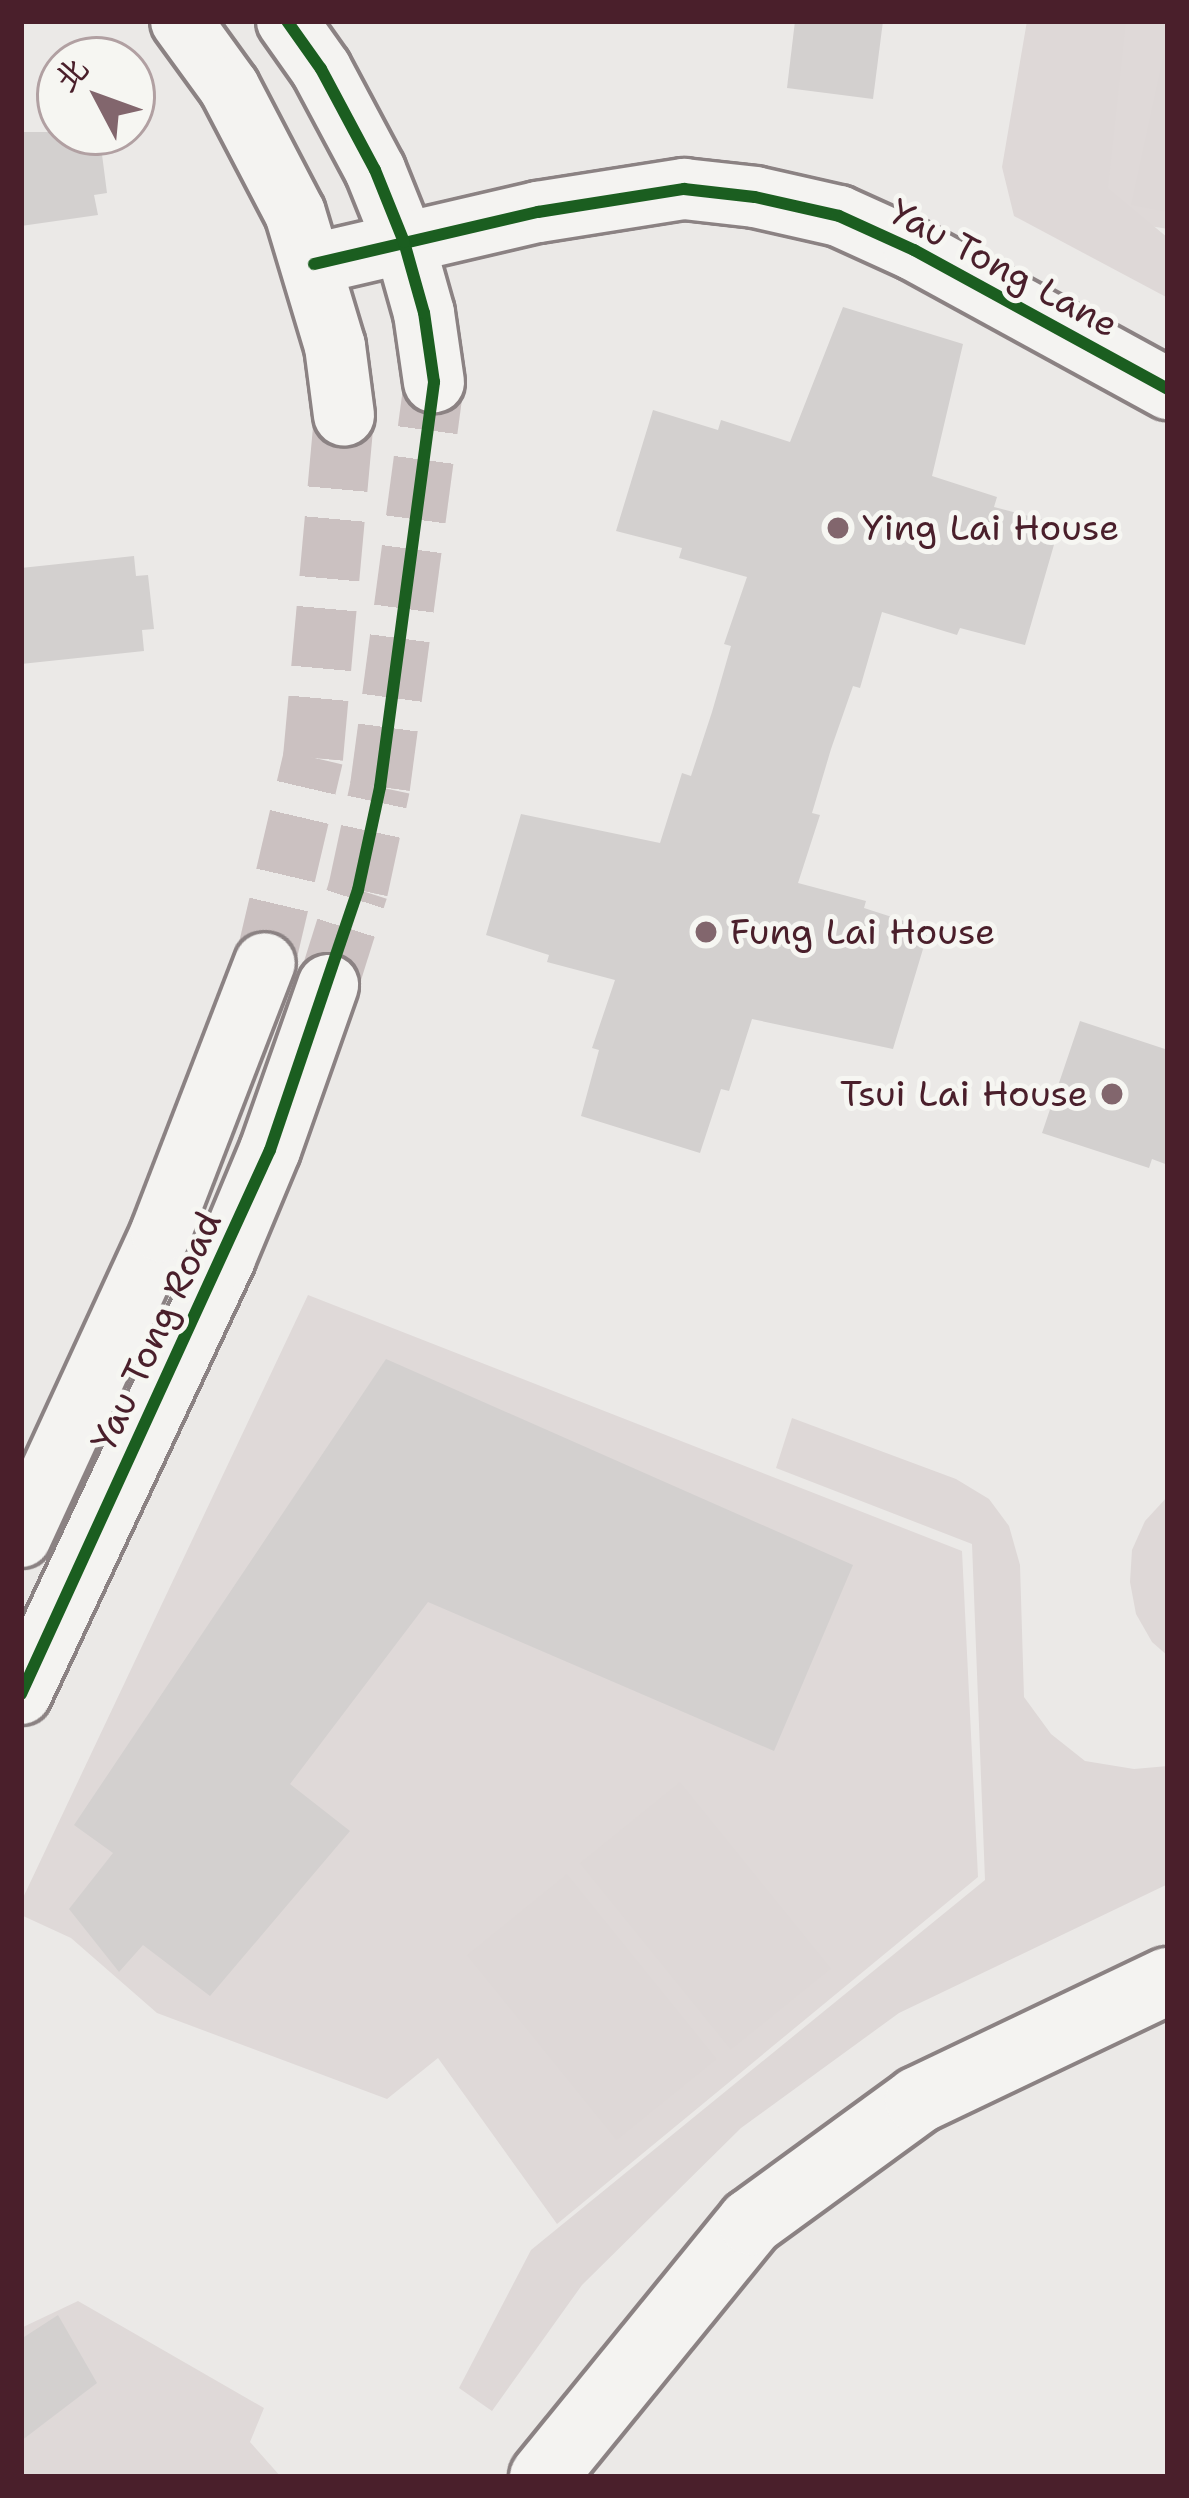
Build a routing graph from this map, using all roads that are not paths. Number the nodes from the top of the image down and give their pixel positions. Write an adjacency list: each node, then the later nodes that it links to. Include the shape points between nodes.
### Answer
1 (181, 21): 4 (street, via 267,154)
2 (287, 21): 3 (street, via 345,112)
3 (404, 242): 4 (street, Yau Tong Lane); 5 (street); 6 (street, Yau Tong Lane, via 684,189 755,196 839,216 914,250)
4 (314, 264): 7 (street)
5 (434, 382)
6 (1168, 388)
7 (344, 415)
8 (265, 963): 10 (street, Yau Tong Road, via 161,1232)
9 (328, 985): 11 (street, Yau Tong Road, via 225,1258)
10 (21, 1537)
11 (21, 1694)
12 (1168, 1981): 13 (main road, via 918,2100 751,2222)
13 (543, 2477)

